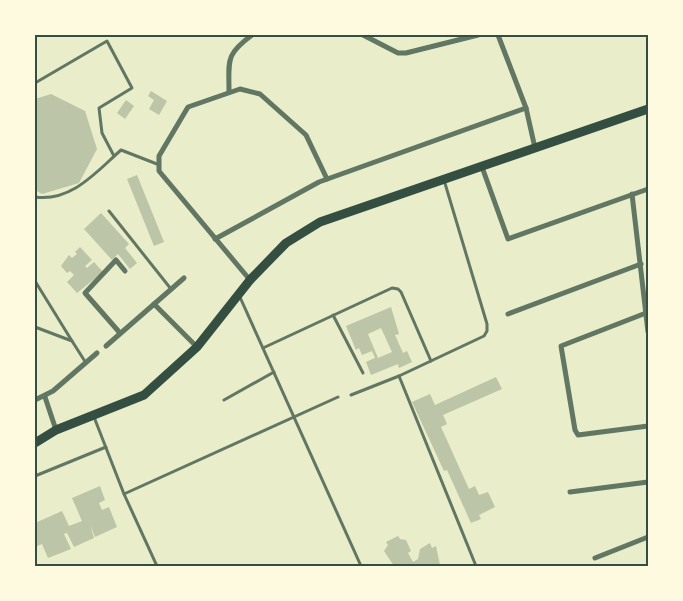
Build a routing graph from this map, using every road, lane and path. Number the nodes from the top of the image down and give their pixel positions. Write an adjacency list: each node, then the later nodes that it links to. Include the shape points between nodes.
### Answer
1 (252, 35): 6 (street, via 232,52)
2 (363, 35): 3 (street, via 398,53 406,53)
3 (478, 35)
4 (498, 35): 7 (street)
5 (35, 83): 10 (lane, via 107,41 132,88 99,108 102,133)
6 (230, 92): 11 (street, via 188,107 158,156); 13 (street, via 240,89 260,94 293,123 306,135)
7 (526, 108): 9 (street); 13 (street)
8 (648, 109): 9 (main road)
9 (535, 149): 12 (main road)
10 (114, 156): 11 (lane, via 121,150); 17 (lane, via 90,180 72,190)
11 (157, 164): 19 (street, via 159,171)
12 (482, 167): 14 (main road); 16 (street, via 508,239)
13 (326, 179): 19 (street)
14 (444, 180): 23 (main road, via 320,222 286,243); 39 (lane, via 487,331 484,336)
15 (648, 189): 16 (street)
16 (632, 194): 20 (street)
17 (35, 197)
18 (109, 212): 25 (lane)
19 (215, 238): 23 (street)
20 (641, 264): 28 (street); 29 (street)
21 (125, 271): 33 (street, via 116,260 84,293)
22 (184, 278): 25 (street)
23 (250, 280): 26 (main road)
24 (35, 281): 34 (lane)
25 (171, 289): 27 (street)
26 (239, 294): 36 (main road); 37 (lane)
27 (154, 304): 33 (street); 36 (street)
28 (646, 313): 32 (street); 51 (street, via 561,346 578,434)
29 (508, 314)
30 (333, 315): 37 (lane); 39 (lane, via 384,291 398,289); 42 (lane)
31 (35, 327): 34 (lane)
32 (648, 332)
33 (120, 333): 35 (street)
34 (72, 341): 40 (lane)
35 (106, 346)
36 (197, 347): 49 (main road, via 144,395)
37 (263, 348): 41 (lane)
38 (97, 353): 40 (street)
39 (431, 361): 43 (lane)
40 (86, 363): 45 (street)
41 (274, 372): 48 (lane); 50 (lane)
42 (363, 373)
43 (399, 376): 44 (lane); 63 (lane)
44 (351, 395)
45 (45, 397): 47 (street); 52 (street)
46 (338, 397): 50 (lane)
47 (35, 400)
48 (224, 400)
49 (94, 415): 52 (main road); 54 (lane)
50 (294, 418): 58 (lane); 62 (lane)
51 (648, 426)
52 (56, 430): 53 (main road)
53 (35, 443)
54 (106, 447): 55 (lane); 58 (lane)
55 (35, 476)
56 (648, 482): 57 (street)
57 (570, 492)
58 (124, 494): 61 (lane)
59 (648, 537): 60 (street)
60 (595, 558)
61 (157, 566)
62 (362, 566)
63 (476, 566)

